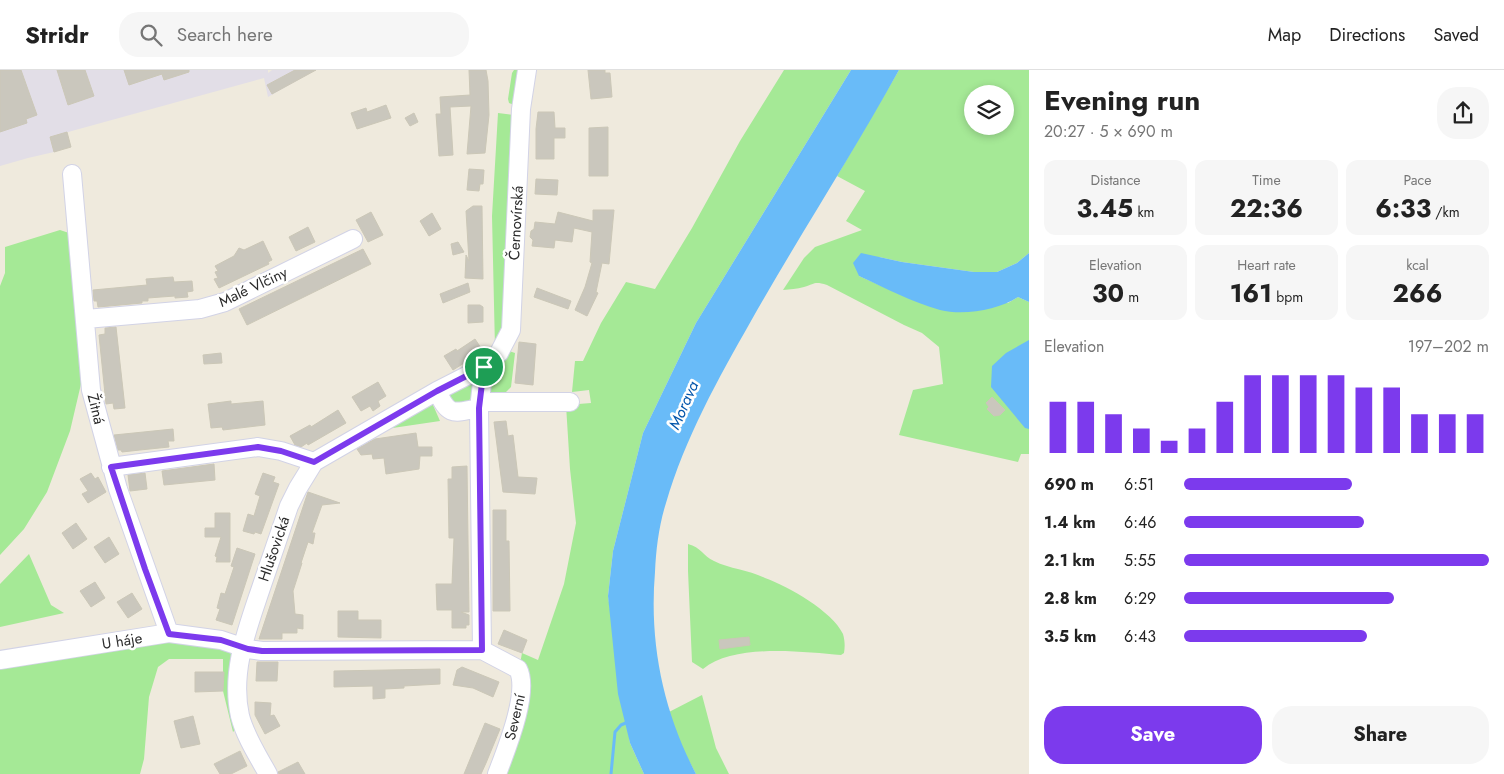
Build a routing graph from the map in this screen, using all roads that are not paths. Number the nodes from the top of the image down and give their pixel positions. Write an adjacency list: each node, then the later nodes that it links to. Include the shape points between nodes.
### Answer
1 (527, 70): 5 (street, Černovírská, via 521,109 511,330 499,353)
2 (72, 174): 4 (street, Žitná)
3 (353, 239): 4 (street, Malé Vlčiny, via 217,304 200,309)
4 (86, 319): 10 (street, Žitná, via 91,390)
5 (484, 367): 6 (street, Hlušovická); 8 (street)
6 (437, 391): 8 (street, via 444,407 455,412); 9 (street, Hlušovická)
7 (570, 402): 8 (street)
8 (479, 405): 13 (street)
9 (314, 462): 10 (street, via 258,447); 12 (street, Hlušovická, via 289,506)
10 (111, 467): 11 (street, Žitná)
11 (169, 634): 12 (street, U háje, via 221,640); 14 (street, U háje)
12 (242, 647): 13 (street, U háje, via 271,651); 15 (street, Hlušovická, via 238,682 240,716)
13 (482, 650): 16 (street, Severní, via 518,669 522,682 514,731)
14 (0, 660)
15 (268, 774)
16 (497, 774)

